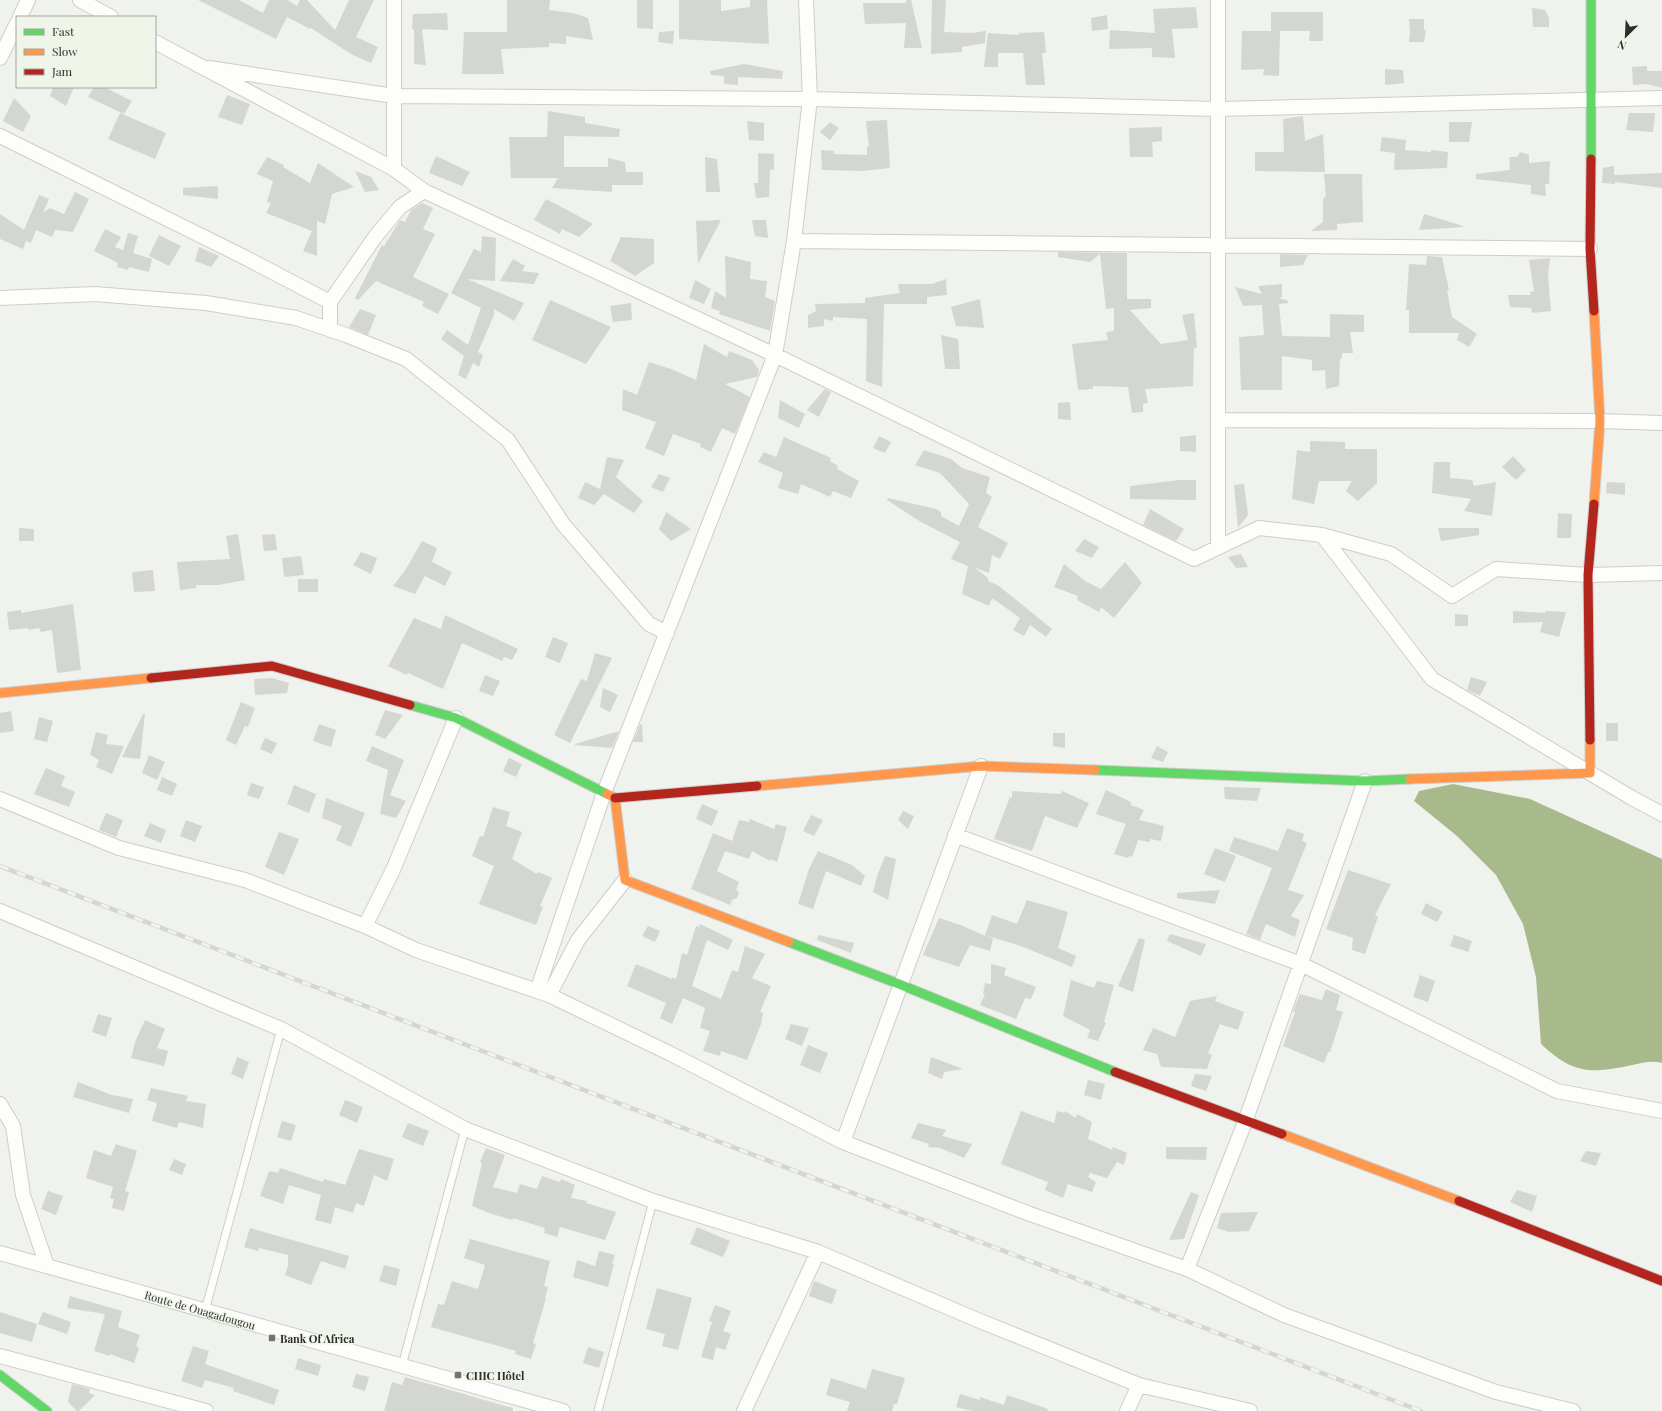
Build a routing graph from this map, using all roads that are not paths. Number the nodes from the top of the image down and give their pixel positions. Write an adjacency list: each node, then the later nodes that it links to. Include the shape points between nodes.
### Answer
1 (28, 0): 7 (street)
2 (80, 0): 8 (street)
3 (394, 0): 13 (street)
4 (806, 0): 15 (street)
5 (1218, 0): 17 (street)
6 (1591, 0): 16 (street)
7 (20, 16)
8 (109, 16)
9 (16, 25): 11 (street)
10 (156, 43): 12 (street)
11 (0, 58)
12 (197, 66): 13 (street); 19 (street)
13 (394, 96): 15 (street); 19 (street)
14 (1662, 98): 16 (street)
15 (810, 99): 17 (street); 21 (street)
16 (1592, 99): 17 (street); 23 (street)
17 (1217, 109): 22 (street)
18 (0, 136): 25 (street)
19 (394, 170): 20 (street)
20 (424, 191): 25 (street, via 400,207 375,237); 27 (street)
21 (794, 241): 22 (street); 27 (street)
22 (1218, 245): 23 (street); 28 (street)
23 (1590, 249): 29 (street)
24 (0, 298): 26 (street, via 95,294 206,303 296,318)
25 (330, 302): 26 (street)
26 (330, 330): 35 (street, via 406,359 508,440 563,524 649,624)
27 (775, 355): 32 (street, via 1194,559); 35 (street)
28 (1218, 420): 29 (street); 32 (street)
29 (1600, 420): 30 (street); 34 (street)
30 (1662, 423)
31 (1322, 535): 32 (street, via 1259,528); 34 (street, via 1391,554 1452,596 1496,569); 39 (street, via 1432,679)
32 (1218, 547)
33 (1662, 572): 34 (street)
34 (1588, 575): 39 (street)
35 (667, 633): 41 (street)
36 (0, 693): 37 (street, via 272,666)
37 (456, 718): 41 (street); 47 (street, via 393,870)
38 (981, 766): 40 (street); 41 (street); 44 (street)
39 (1590, 773): 40 (street); 43 (street)
40 (1365, 781): 48 (street)
41 (610, 796): 45 (street); 50 (street)
42 (0, 799): 47 (street, via 119,848 245,880)
43 (1662, 814)
44 (955, 835): 48 (street); 49 (street)
45 (625, 880): 49 (street); 50 (street, via 578,940)
46 (0, 911): 51 (street)
47 (365, 926): 50 (street, via 416,950)
48 (1301, 964): 53 (street, via 1557,1091); 54 (street)
49 (899, 984): 54 (street); 56 (street)
50 (543, 993): 56 (street, via 671,1054)
51 (281, 1029): 55 (street); 63 (lane)
52 (0, 1104): 60 (street, via 13,1126 24,1195)
53 (1662, 1111)
54 (1245, 1122): 61 (street); 62 (street, via 1390,1174)
55 (465, 1129): 57 (street); 65 (lane)
56 (843, 1142): 61 (street, via 1030,1214)
57 (653, 1201): 58 (street); 71 (lane)
58 (818, 1252): 67 (street); 72 (street)
59 (0, 1253): 60 (street, Route de Ouagadougou)
60 (47, 1266): 63 (street, Route de Ouagadougou)
61 (1186, 1269): 75 (street, via 1284,1315 1496,1392)
62 (1662, 1281)
63 (205, 1311): 65 (street, Route de Ouagadougou)
64 (0, 1356): 69 (street)
65 (402, 1366): 70 (street, Route de Ouagadougou)
66 (0, 1375): 68 (street)
67 (1139, 1385): 73 (street); 74 (street)
68 (47, 1411)
69 (206, 1411)
70 (563, 1411)
71 (598, 1411)
72 (744, 1411)
73 (1127, 1411)
74 (1250, 1411)
75 (1573, 1411)

